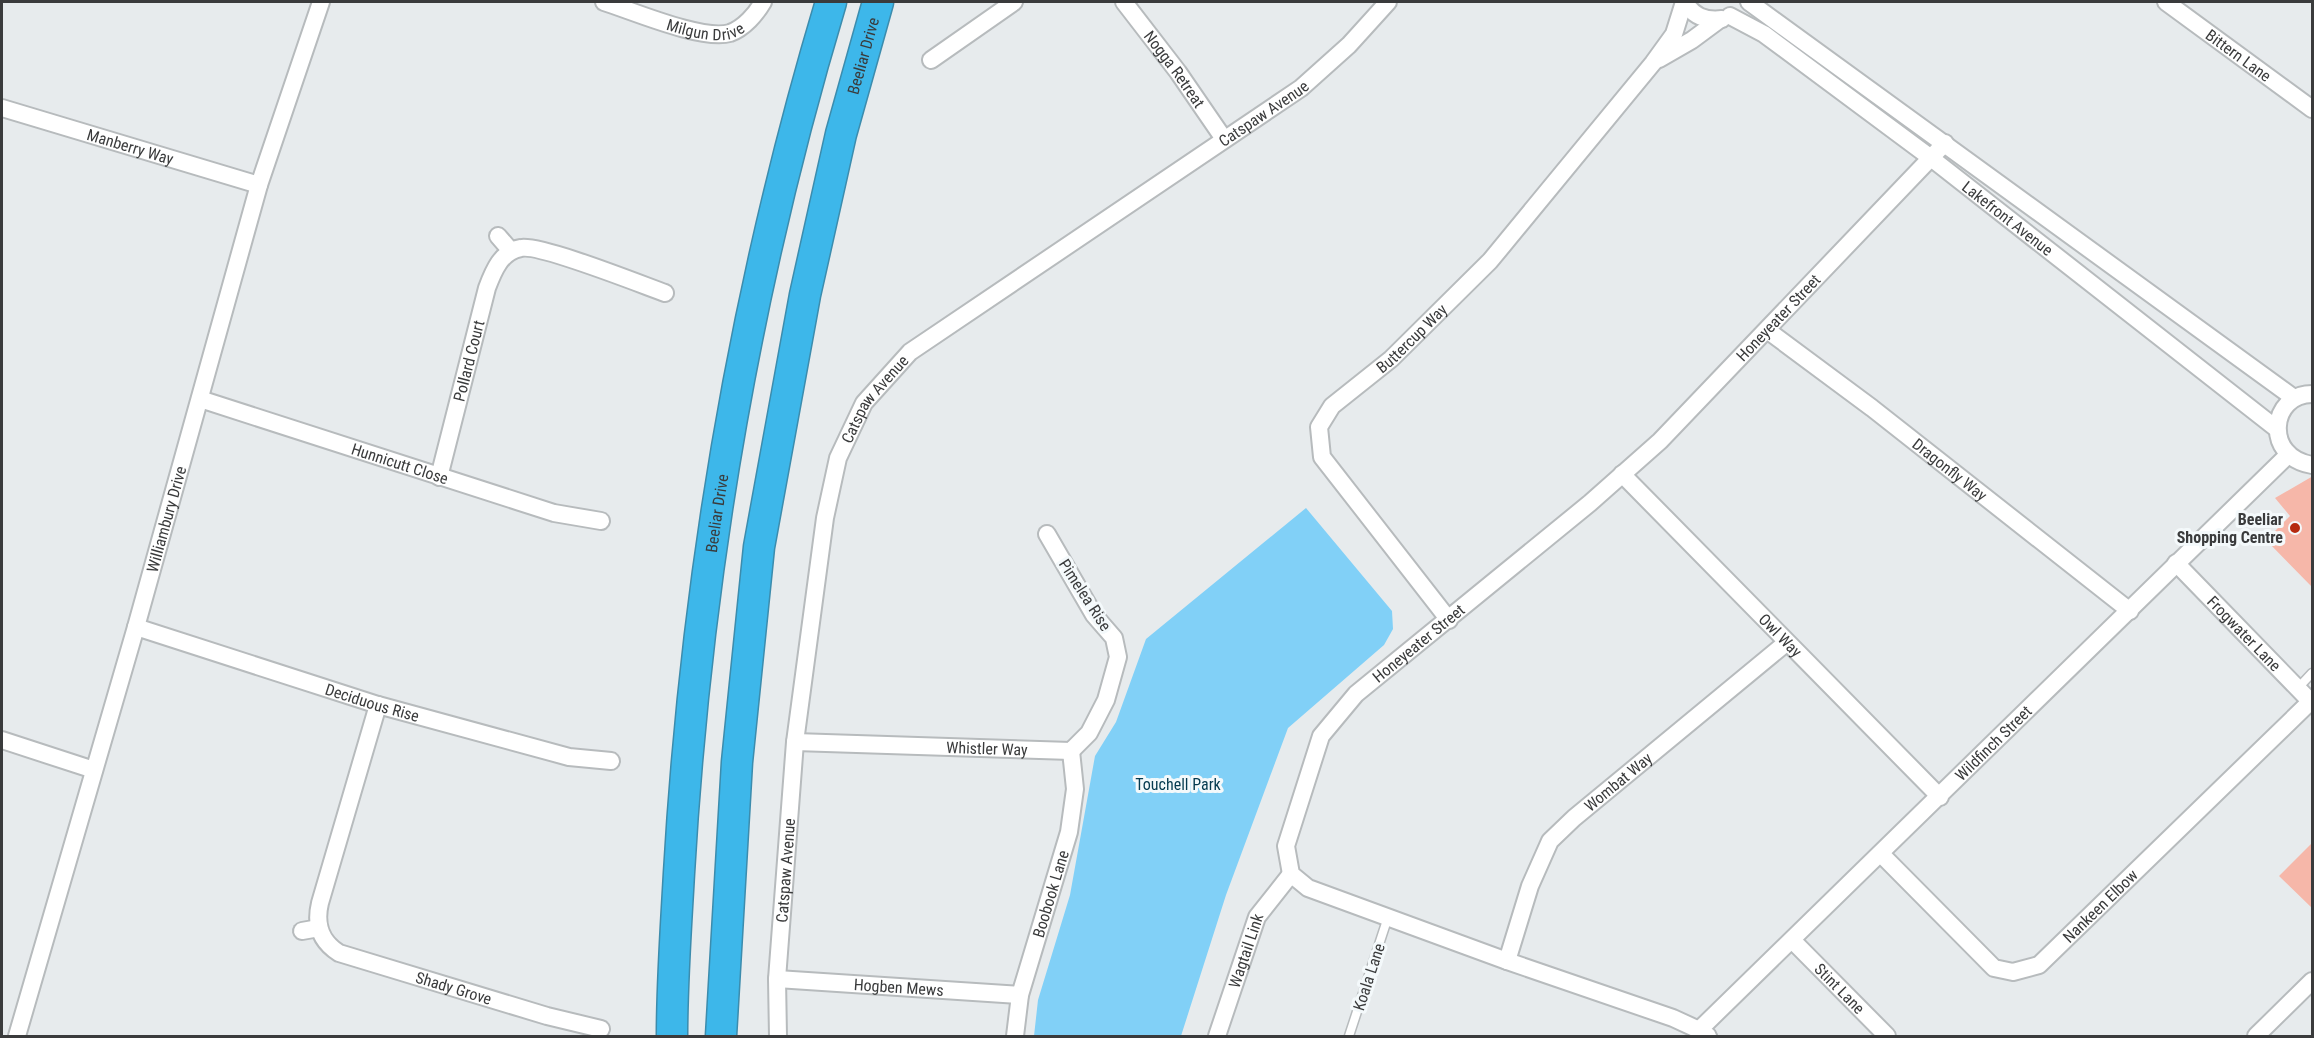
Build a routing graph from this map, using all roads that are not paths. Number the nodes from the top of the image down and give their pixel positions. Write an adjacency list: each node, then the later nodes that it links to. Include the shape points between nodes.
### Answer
1 (321, 2): 21 (street, Williambury Drive)
2 (604, 2): 3 (street, Milgun Drive, via 714,34 731,33 755,15)
3 (763, 2)
4 (831, 2): 64 (highway, Beeliar Drive, via 766,246 715,516 685,782)
5 (878, 2): 65 (highway, Beeliar Drive, via 841,134 759,547 736,762)
6 (1014, 2): 14 (street)
7 (1124, 2): 18 (street, Nogga Retreat)
8 (1388, 2): 18 (street, Catspaw Avenue, via 1349,45 1300,88)
9 (1685, 2): 13 (street, Lakefront Avenue, via 1702,18); 15 (street, Buttercup Way, via 1674,34)
10 (1743, 2): 13 (street, Buttercup Way)
11 (1749, 2): 19 (street, Lakefront Avenue)
12 (2166, 2): 17 (street, Bittern Lane)
13 (1725, 18): 15 (street, Buttercup Way); 20 (street, Lakefront Avenue, via 1764,34)
14 (931, 60)
15 (1653, 63): 38 (street, Buttercup Way, via 1490,261 1391,359 1332,406 1319,427 1322,457)
16 (2, 108): 21 (street, Manberry Way)
17 (2313, 109)
18 (1224, 139): 46 (street, Catspaw Avenue, via 910,352 864,403 838,458 825,518)
19 (1946, 143): 20 (street, Honeyeater Street); 27 (street, Lakefront Avenue)
20 (1931, 158): 25 (street, Honeyeater Street); 29 (street, Lakefront Avenue)
21 (259, 185): 28 (street, Williambury Drive)
22 (498, 236): 23 (street)
23 (512, 251): 24 (street, via 521,247 544,251); 33 (street, Pollard Court, via 502,258 487,288)
24 (665, 293)
25 (1767, 330): 32 (street, Honeyeater Street, via 1660,441); 37 (street, Dragonfly Way)
26 (2313, 394): 27 (street)
27 (2294, 398): 29 (street, via 2281,414)
28 (200, 399): 33 (street, Hunnicutt Close); 39 (street, Williambury Drive)
29 (2277, 429): 30 (street)
30 (2288, 455): 31 (street); 36 (street, Wildfinch Street)
31 (2313, 465)
32 (1622, 474): 38 (street, Honeyeater Street); 40 (street, Owl Way)
33 (439, 477): 34 (street, Hunnicutt Close, via 554,513)
34 (601, 521)
35 (1047, 534): 47 (street, Pimelea Rise, via 1094,615 1114,638 1118,657 1106,700 1089,733)
36 (2176, 563): 37 (street, Wildfinch Street); 42 (street, Frogwater Lane)
37 (2130, 611): 50 (street, Wildfinch Street)
38 (1449, 620): 52 (street, Honeyeater Street, via 1356,694 1321,736 1286,846)
39 (136, 627): 44 (street, Deciduous Rise); 49 (street, Williambury Drive)
40 (1786, 643): 50 (street, Owl Way); 57 (street, Wombat Way, via 1550,841 1530,886)
41 (2313, 673): 42 (lane)
42 (2298, 688): 43 (street, Frogwater Lane)
43 (2312, 702): 51 (street, Nankeen Elbow, via 2039,965 2013,972 1994,968)
44 (378, 705): 48 (street, Deciduous Rise, via 569,757); 54 (street, via 320,903)
45 (2, 740): 49 (street)
46 (795, 742): 47 (street, Whistler Way); 58 (street, Catspaw Avenue)
47 (1071, 751): 60 (street, Boobook Lane, via 1075,789 1069,832)
48 (611, 761)
49 (94, 770): 63 (street, Williambury Drive)
50 (1940, 797): 51 (street, Wildfinch Street)
51 (1881, 854): 56 (street, Wildfinch Street)
52 (1292, 874): 53 (street, via 1308,888); 68 (street, Wagtail Link, via 1257,917)
53 (1388, 917): 57 (street); 69 (lane, Koala Lane)
54 (319, 928): 55 (street); 61 (street, Shady Grove, via 330,947 339,953)
55 (302, 931)
56 (1792, 940): 62 (street, Wildfinch Street); 70 (street, Stint Lane)
57 (1507, 961): 62 (street, via 1672,1018)
58 (777, 979): 60 (street, Hogben Mews); 66 (street, Catspaw Avenue)
59 (2313, 981): 71 (street)
60 (1020, 994): 67 (street, Boobook Lane)
61 (601, 1029)
62 (1704, 1033)
63 (17, 1036)
64 (672, 1036)
65 (721, 1036)
66 (778, 1036)
67 (1015, 1036)
68 (1217, 1036)
69 (1349, 1036)
70 (1887, 1036)
71 (2256, 1036)

